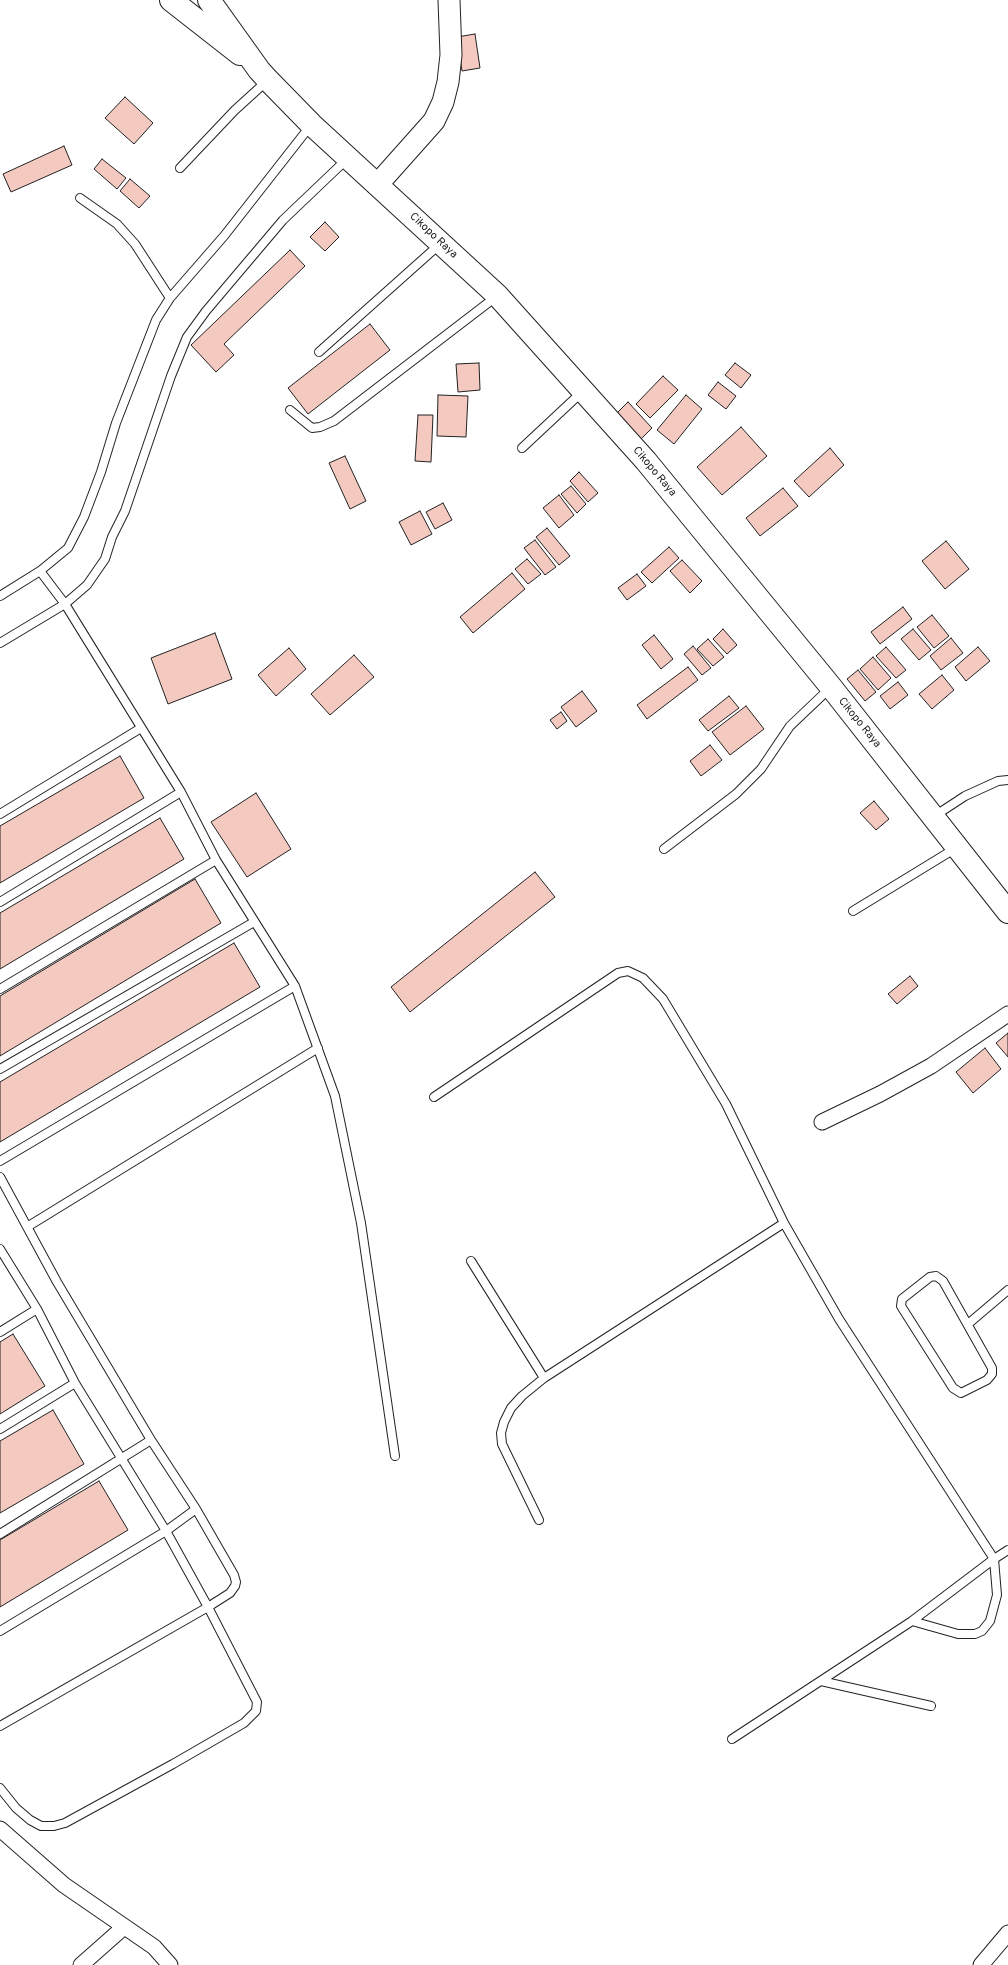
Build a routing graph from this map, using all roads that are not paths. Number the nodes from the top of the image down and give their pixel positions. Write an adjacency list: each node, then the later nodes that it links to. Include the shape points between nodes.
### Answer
1 (171, 0): 4 (highway)
2 (209, 0): 4 (highway)
3 (449, 0): 8 (street, via 451,55 443,102 434,121)
4 (264, 75): 5 (highway, Cikopo Raya); 7 (lane)
5 (311, 124): 6 (highway, Cikopo Raya); 12 (lane, via 224,236)
6 (349, 157): 8 (highway, Cikopo Raya); 19 (lane, via 283,220 187,337 125,511 104,559 87,585)
7 (180, 168)
8 (377, 185): 10 (highway, Cikopo Raya)
9 (80, 198): 12 (lane, via 117,224 134,244)
10 (440, 244): 11 (highway, Cikopo Raya); 13 (lane)
11 (498, 295): 14 (highway, Cikopo Raya); 15 (lane, via 334,421 312,428)
12 (170, 298): 17 (lane, via 156,320 141,356 84,517 68,548)
13 (319, 352)
14 (584, 391): 16 (lane); 21 (highway, Cikopo Raya)
15 (290, 410)
16 (522, 448)
17 (40, 571): 18 (lane); 19 (lane)
18 (0, 596)
19 (65, 604): 20 (lane); 22 (lane)
20 (0, 643)
21 (831, 687): 26 (highway, Cikopo Raya); 28 (lane, via 790,726 761,769 736,794)
22 (141, 728): 24 (lane); 25 (lane)
23 (1008, 780): 26 (lane, via 966,796)
24 (181, 792): 29 (lane); 30 (lane)
25 (0, 814)
26 (933, 818): 27 (highway, Cikopo Raya)
27 (956, 848): 31 (lane); 32 (highway, Cikopo Raya)
28 (664, 849)
29 (216, 860): 33 (lane); 35 (lane)
30 (0, 902)
31 (852, 911)
32 (1008, 912)
33 (254, 922): 34 (lane); 38 (lane)
34 (295, 986): 37 (lane); 41 (lane)
35 (0, 989)
36 (1008, 1014): 40 (street, via 931,1066)
37 (318, 1048): 44 (lane); 55 (lane, via 335,1096 361,1223)
38 (0, 1069)
39 (434, 1097): 43 (lane, via 618,973 628,971 637,974 651,984 663,999 726,1104)
40 (822, 1122)
41 (0, 1161)
42 (0, 1177): 44 (lane)
43 (784, 1223): 51 (lane); 62 (lane, via 839,1319)
44 (27, 1227): 54 (lane)
45 (0, 1249): 48 (lane)
46 (470, 1261): 51 (lane)
47 (1008, 1290): 49 (lane)
48 (37, 1309): 50 (lane); 52 (lane)
49 (968, 1324): 49 (lane, via 943,1282 936,1276 930,1277 902,1299 903,1310 953,1388 960,1393 987,1380 992,1371)
50 (0, 1332)
51 (544, 1378): 58 (lane, via 511,1408 501,1432 502,1444)
52 (75, 1383): 53 (lane); 56 (lane)
53 (0, 1429)
54 (151, 1440): 56 (lane); 57 (lane)
55 (395, 1456)
56 (121, 1460): 59 (lane); 60 (lane)
57 (196, 1508): 59 (lane); 63 (lane, via 234,1574 236,1582 230,1593)
58 (539, 1520)
59 (166, 1531): 63 (lane); 65 (lane)
60 (0, 1534)
61 (1008, 1550): 62 (lane)
62 (994, 1558): 64 (lane); 64 (lane, via 997,1595 990,1621 982,1630 975,1634 958,1634)
63 (208, 1607): 68 (lane); 70 (lane, via 257,1702 256,1711 251,1718 65,1823 41,1826 16,1808)
64 (912, 1621): 66 (lane)
65 (0, 1631)
66 (821, 1681): 67 (lane); 69 (lane)
67 (931, 1706)
68 (0, 1726)
69 (732, 1739)
70 (0, 1788)
71 (0, 1829): 72 (street, via 64,1885)
72 (124, 1927): 74 (street); 75 (street, via 154,1947)
73 (1008, 1933): 76 (street)
74 (81, 1965)
75 (170, 1965)
76 (981, 1965)

